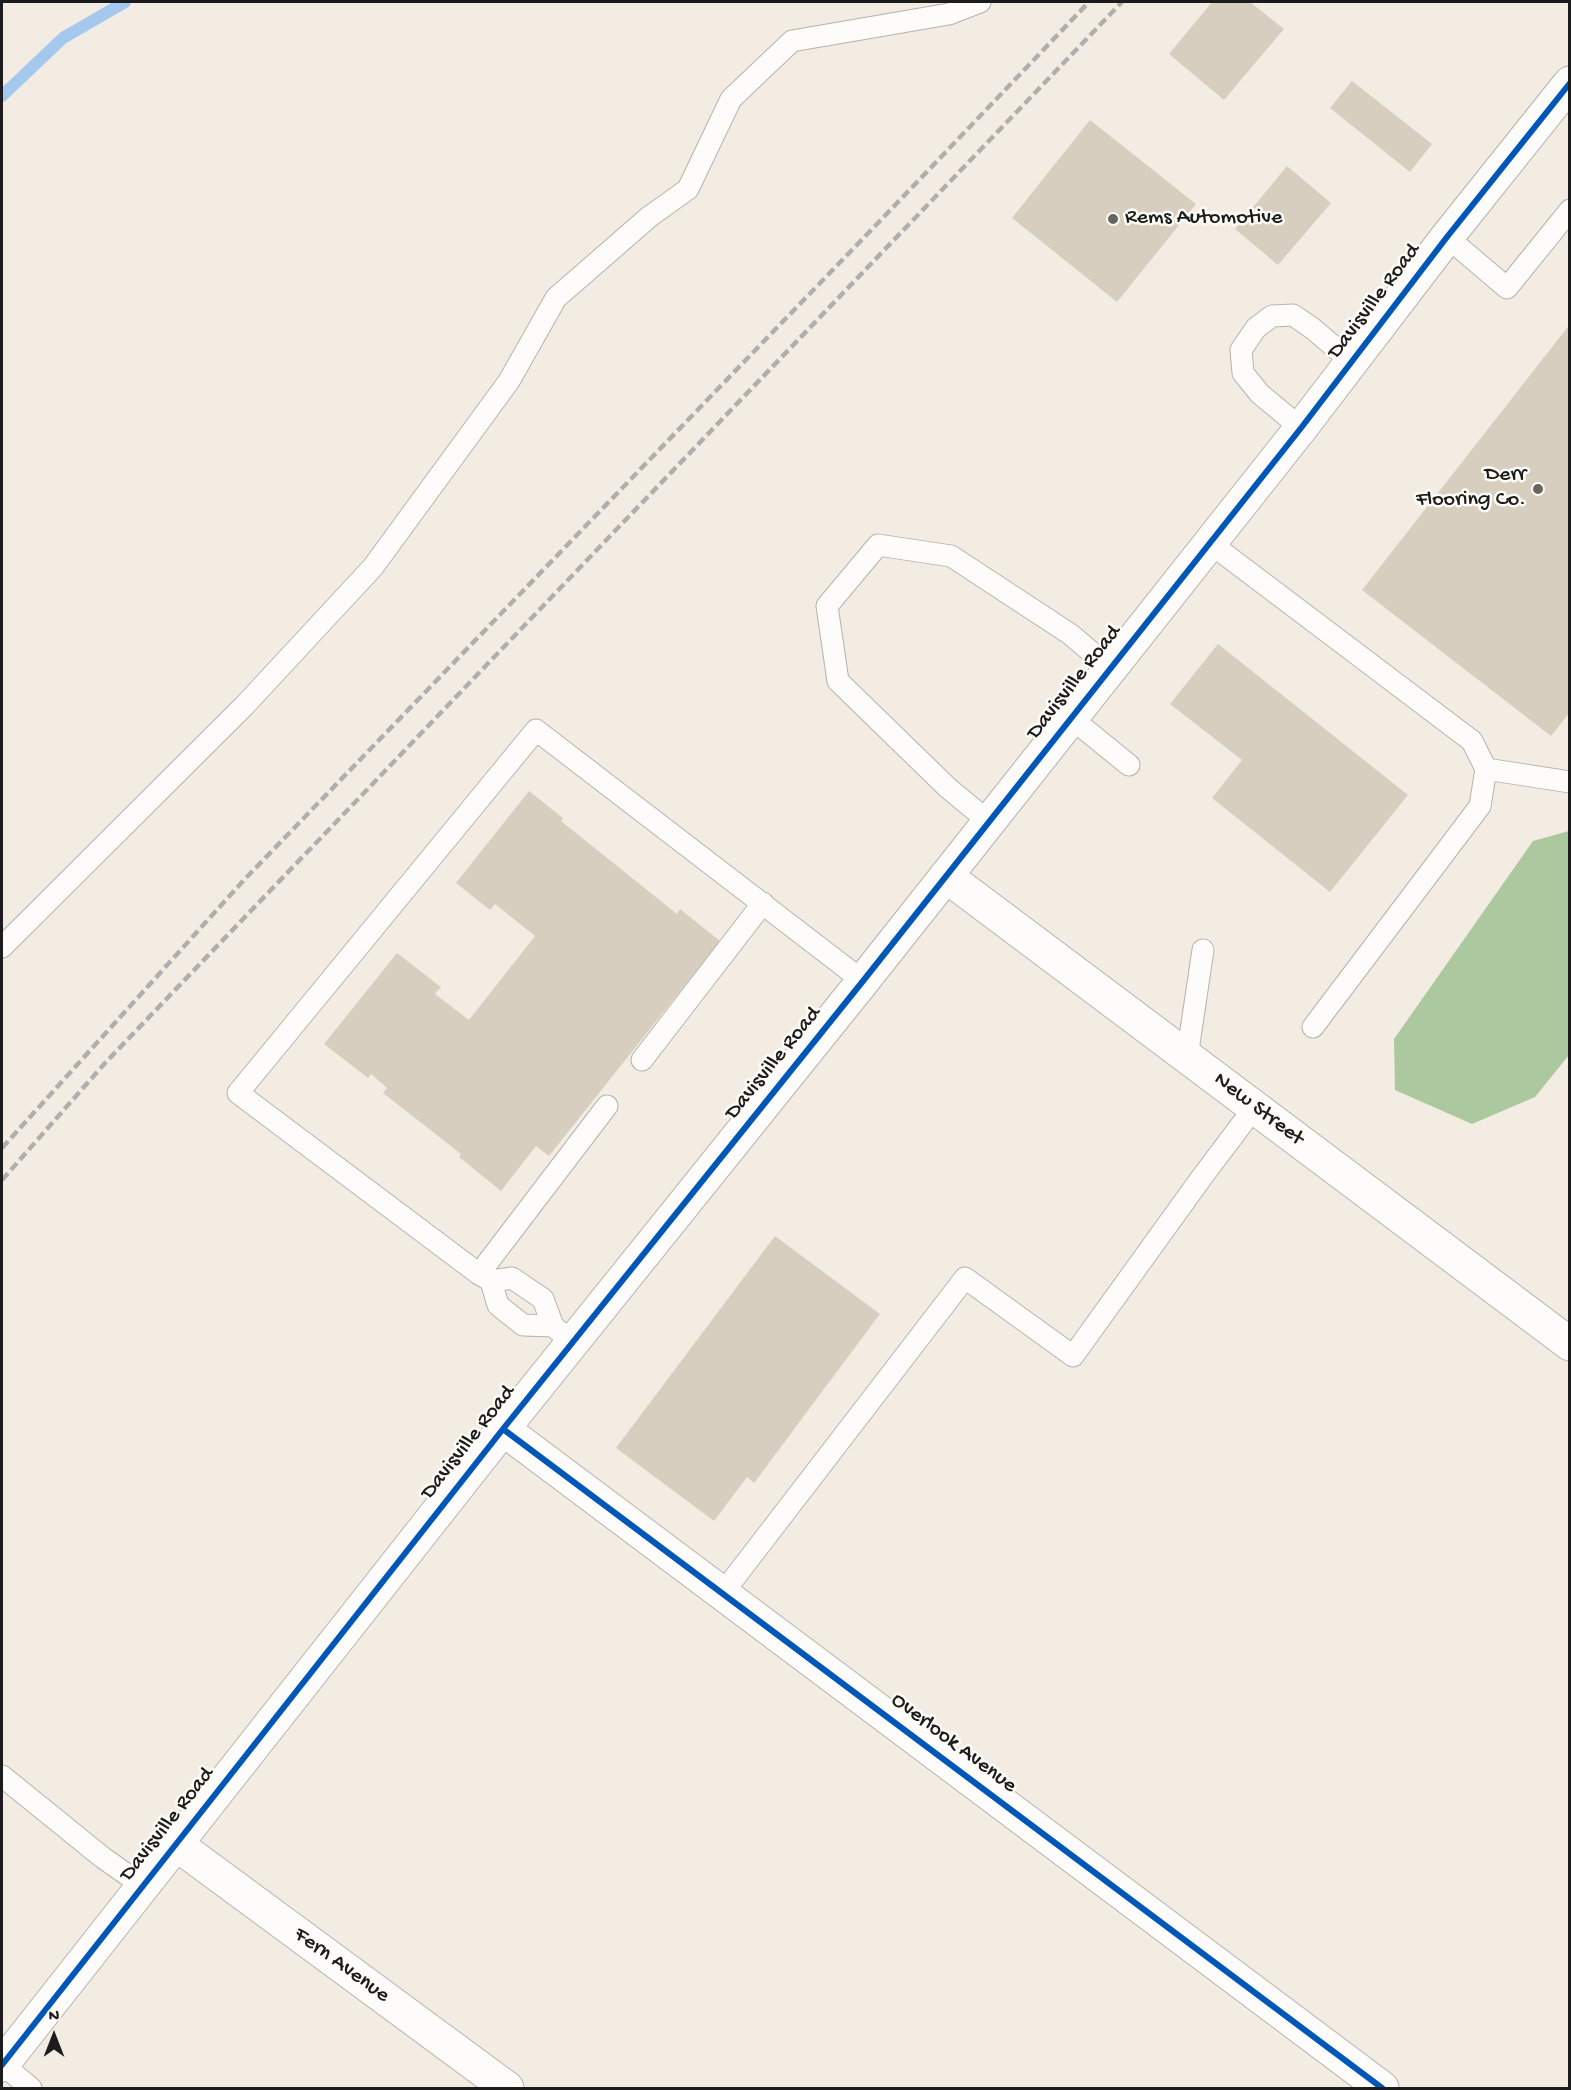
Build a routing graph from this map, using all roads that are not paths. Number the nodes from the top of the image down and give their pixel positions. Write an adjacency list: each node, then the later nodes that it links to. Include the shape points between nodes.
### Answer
1 (980, 2): 16 (lane, via 949,14 792,41 731,99 688,189 649,217 556,298 509,381 373,567 245,705)
2 (1569, 83): 4 (street, Davisville Road)
3 (1569, 210): 4 (lane, via 1507,288)
4 (1447, 237): 5 (street, Davisville Road)
5 (1352, 362): 6 (street, Davisville Road); 6 (lane, via 1293,315 1272,316 1256,328 1241,350 1243,373 1260,394)
6 (1301, 428): 7 (street, Davisville Road)
7 (1210, 543): 8 (street, Davisville Road); 11 (lane, via 1472,741)
8 (1110, 668): 9 (street, Davisville Road); 13 (lane, via 1070,634 951,556 878,545 826,606 838,681 948,788)
9 (1071, 718): 10 (lane); 13 (street, Davisville Road)
10 (1130, 765)
11 (1486, 770): 12 (lane); 19 (lane, via 1480,806)
12 (1569, 782)
13 (988, 821): 14 (street, Davisville Road)
14 (945, 876): 18 (street, Davisville Road); 20 (street, New Street)
15 (763, 903): 18 (lane); 21 (lane); 24 (lane, via 536,730 238,1093)
16 (2, 948)
17 (1203, 950): 20 (lane)
18 (863, 981): 25 (street, Davisville Road)
19 (1313, 1027)
20 (1187, 1057): 23 (street, New Street)
21 (642, 1060)
22 (607, 1106): 24 (lane)
23 (1254, 1108): 26 (street, New Street); 28 (lane, via 1073,1356 965,1278)
24 (485, 1277): 25 (lane, via 498,1305 522,1325); 25 (lane, via 512,1278 543,1299)
25 (563, 1335): 27 (street, Davisville Road)
26 (1569, 1344)
27 (503, 1429): 28 (street, Overlook Avenue); 30 (street, Davisville Road)
28 (722, 1594): 35 (street, Overlook Avenue)
29 (2, 1776): 31 (lane)
30 (176, 1844): 31 (street, Davisville Road); 34 (street, Fern Avenue)
31 (142, 1886): 32 (street, Davisville Road)
32 (2, 2064): 33 (lane)
33 (31, 2088)
34 (507, 2088)
35 (1382, 2088)

